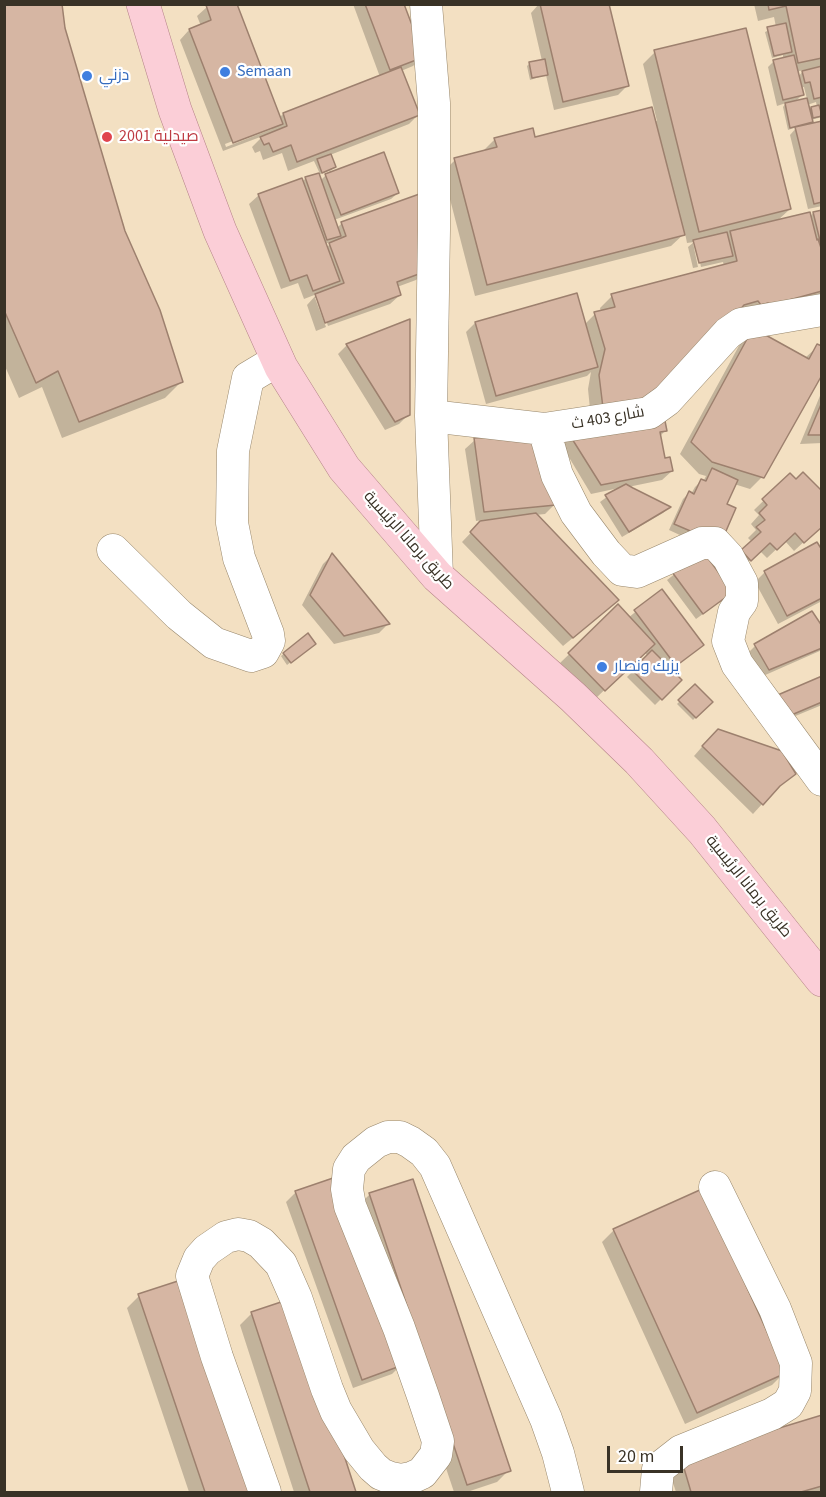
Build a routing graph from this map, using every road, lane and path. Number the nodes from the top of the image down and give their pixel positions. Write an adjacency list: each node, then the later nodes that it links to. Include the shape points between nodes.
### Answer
1 (143, 4): 4 (main road, طريق برمانا الرئيسية, via 175,110 220,231)
2 (426, 4): 5 (street, via 434,103)
3 (822, 310): 6 (street, شارع 403 ث, via 741,324 728,333 667,400 649,413)
4 (278, 360): 7 (street, via 248,378 233,451 232,523 239,558 268,634 263,652 251,656 214,643 179,615); 8 (main road, طريق برمانا الرئيسية, via 344,468)
5 (431, 416): 6 (street, شارع 403 ث); 8 (street)
6 (544, 429): 9 (street, via 557,475 576,513 622,570 637,572 702,543 716,543 728,557 742,583 742,601 734,612 728,641 737,664)
7 (113, 550)
8 (437, 576): 10 (main road, طريق برمانا الرئيسية, via 639,761 702,830)
9 (822, 780)
10 (822, 980)
11 (715, 1187): 14 (street, via 792,1352 796,1363 795,1391 788,1404 772,1414 681,1451 658,1468)
12 (265, 1492): 13 (street, via 216,1357 192,1276 207,1250 238,1234 261,1243 281,1264 331,1400 373,1467 391,1478 411,1478 422,1473 436,1455 438,1441 423,1396 350,1206 347,1189 349,1169 356,1158 376,1142 400,1137 424,1152 435,1166 546,1419)
13 (568, 1492)
14 (656, 1492)

